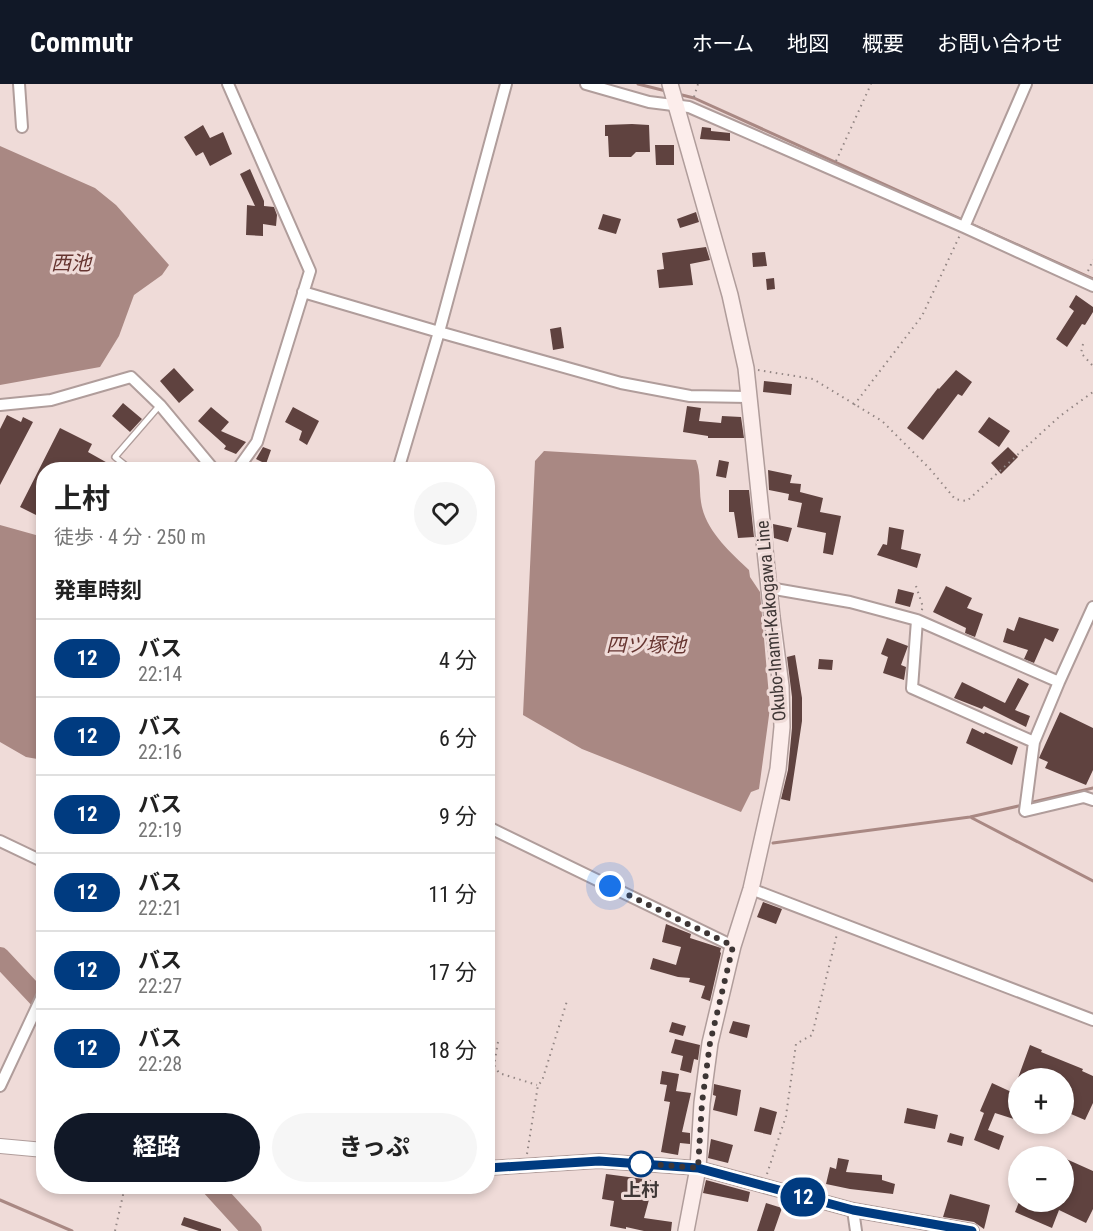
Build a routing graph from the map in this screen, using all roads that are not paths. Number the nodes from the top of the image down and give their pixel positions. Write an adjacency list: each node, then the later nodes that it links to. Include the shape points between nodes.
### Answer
1 (19, 84): 8 (street)
2 (228, 84): 11 (street, via 310,272)
3 (506, 84): 12 (street)
4 (586, 84): 7 (street, via 649,102)
5 (670, 84): 7 (main road, Okubo-Inami-Kakogawa Line)
6 (1026, 84): 9 (street)
7 (682, 106): 9 (street); 13 (main road, Okubo-Inami-Kakogawa Line, via 730,295 746,368)
8 (22, 127)
9 (964, 227): 10 (street)
10 (1089, 284)
11 (303, 292): 12 (street); 18 (street, via 257,442)
12 (439, 332): 13 (street, via 621,383 690,396); 19 (street)
13 (748, 397): 20 (main road, Okubo-Inami-Kakogawa Line)
14 (0, 405): 15 (street, via 51,400 131,377)
15 (160, 405): 16 (lane, via 115,457); 17 (street)
16 (121, 462)
17 (207, 462)
18 (243, 462)
19 (400, 462)
20 (769, 588): 22 (street, via 850,602); 29 (main road, Okubo-Inami-Kakogawa Line, via 782,727 778,769)
21 (1093, 607): 23 (street)
22 (917, 620): 23 (street); 24 (street, via 912,688)
23 (1059, 682): 24 (street)
24 (1034, 742): 25 (street, via 1025,811 1084,797)
25 (1093, 800)
26 (495, 830): 30 (street)
27 (0, 841): 28 (street)
28 (36, 858)
29 (751, 889): 30 (main road, Okubo-Inami-Kakogawa Line); 32 (street)
30 (733, 946): 37 (main road, Okubo-Inami-Kakogawa Line, via 710,1043)
31 (36, 1009): 33 (street)
32 (1093, 1020)
33 (0, 1086)
34 (0, 1146): 35 (street)
35 (36, 1149)
36 (495, 1168): 37 (street, via 599,1161)
37 (698, 1168): 38 (street); 39 (main road, Okubo-Inami-Kakogawa Line)
38 (853, 1210): 40 (street); 41 (street)
39 (686, 1231)
40 (856, 1231)
41 (972, 1231)

